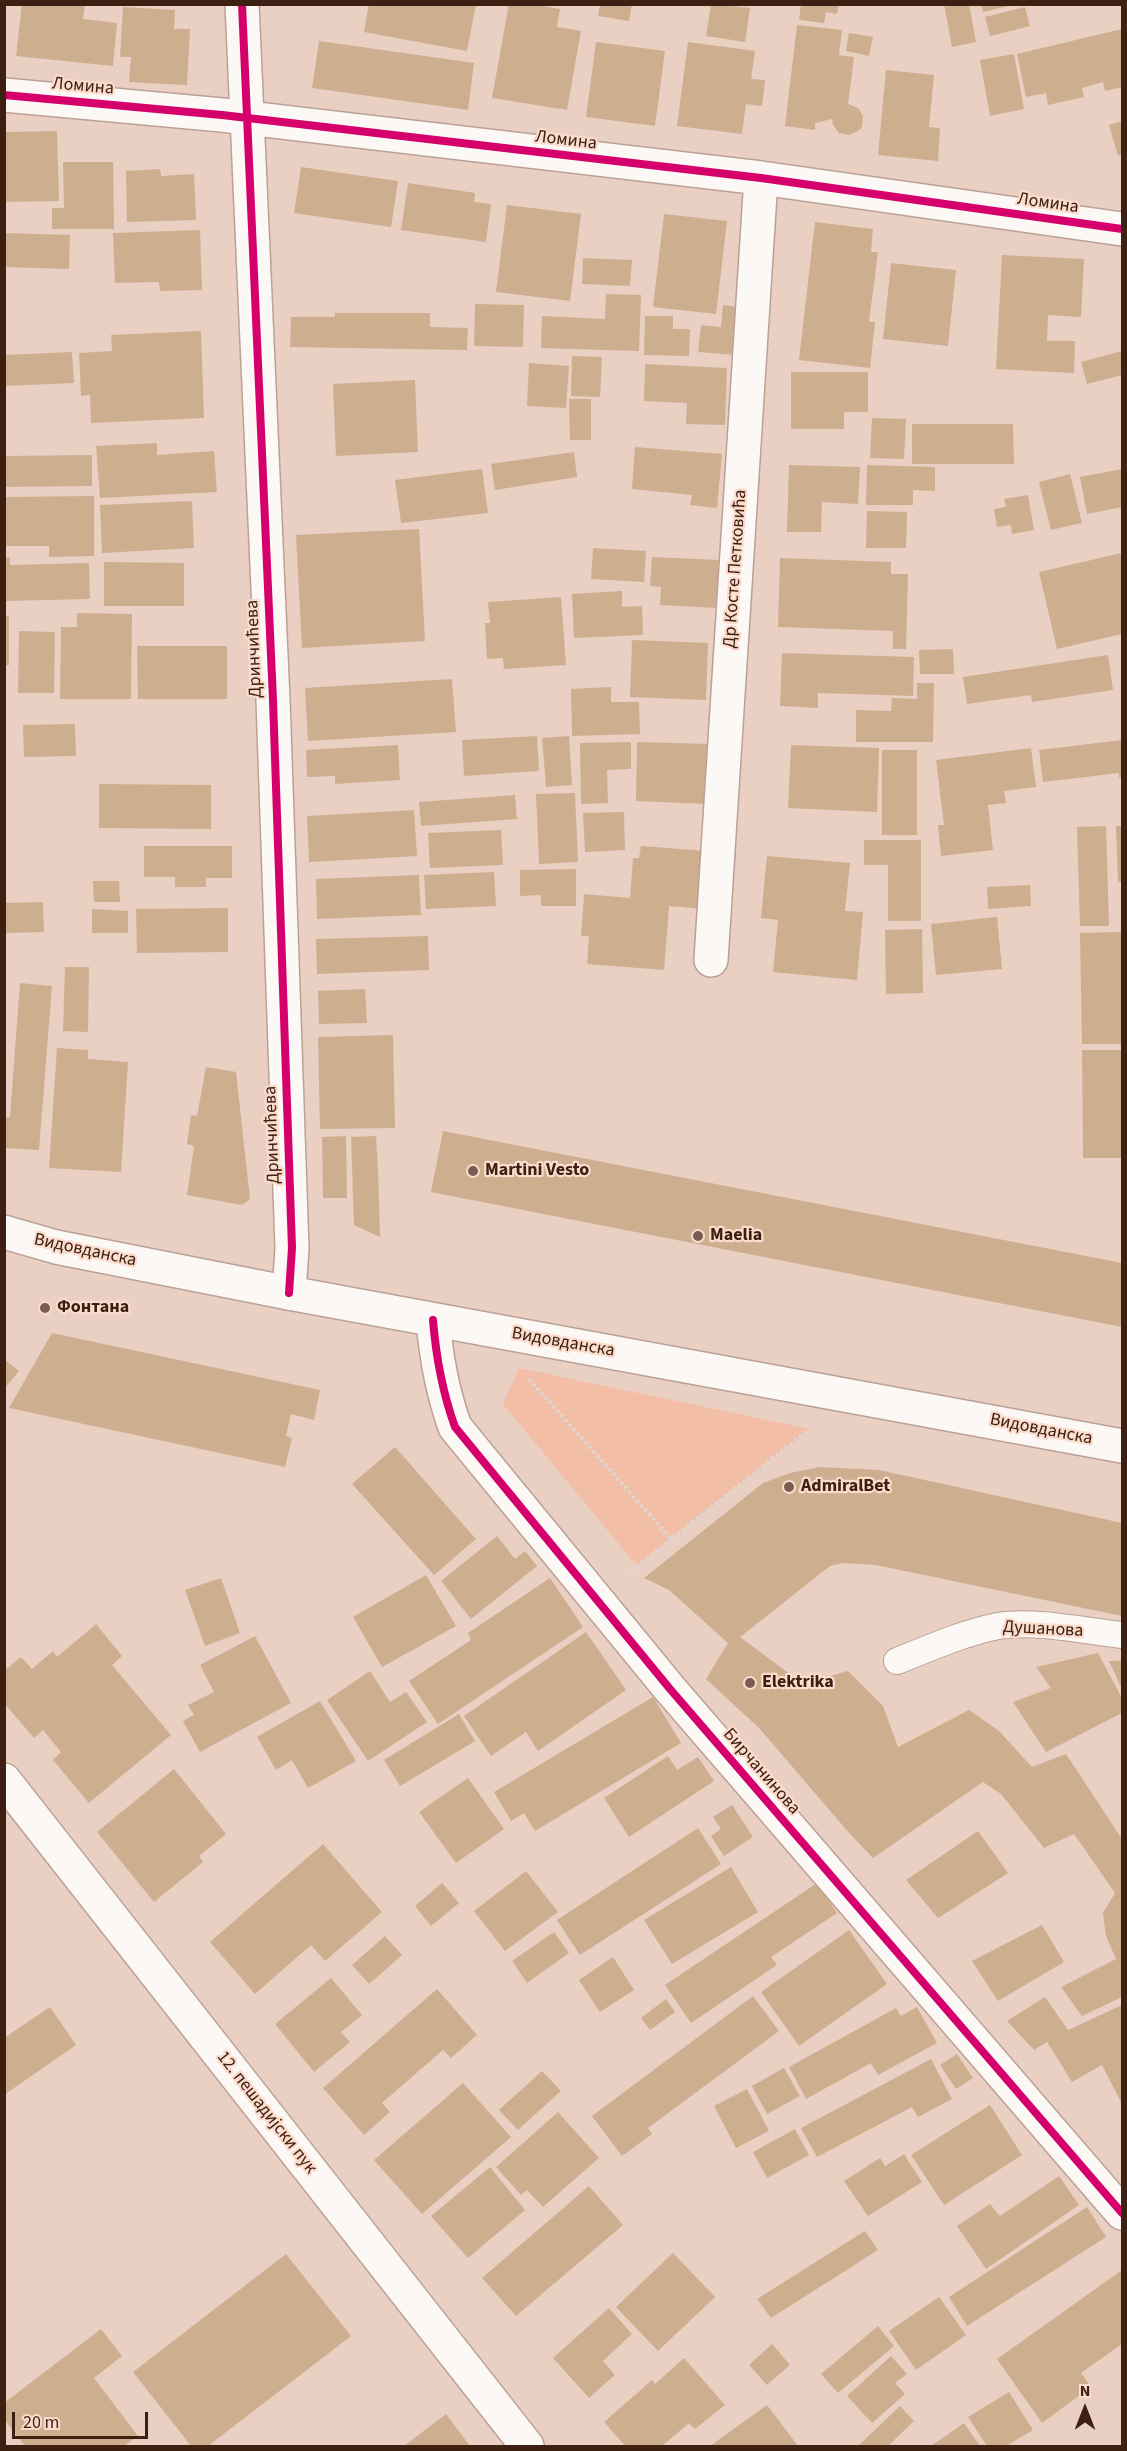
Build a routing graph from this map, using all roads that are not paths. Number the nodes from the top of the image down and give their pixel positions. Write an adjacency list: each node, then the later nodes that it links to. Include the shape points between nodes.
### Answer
1 (242, 4): 3 (street, Дринчићева)
2 (4, 95): 3 (street, Ломина)
3 (248, 118): 4 (street, Ломина); 8 (street, Дринчићева, via 292,1248)
4 (761, 178): 5 (street, Ломина); 6 (street, Др Косте Петковића)
5 (1122, 229)
6 (711, 960)
7 (4, 1232): 8 (street, Видовданска, via 56,1247)
8 (289, 1293): 9 (street, Видовданска)
9 (433, 1320): 10 (street, Видовданска); 14 (street, Бирчанинова, via 440,1377 455,1427 670,1689)
10 (1122, 1446)
11 (1122, 1635): 12 (lane, Душанова, via 1000,1626)
12 (897, 1661)
13 (4, 1780): 15 (street, 12. пешадијски пук)
14 (1122, 2213)
15 (527, 2446)

